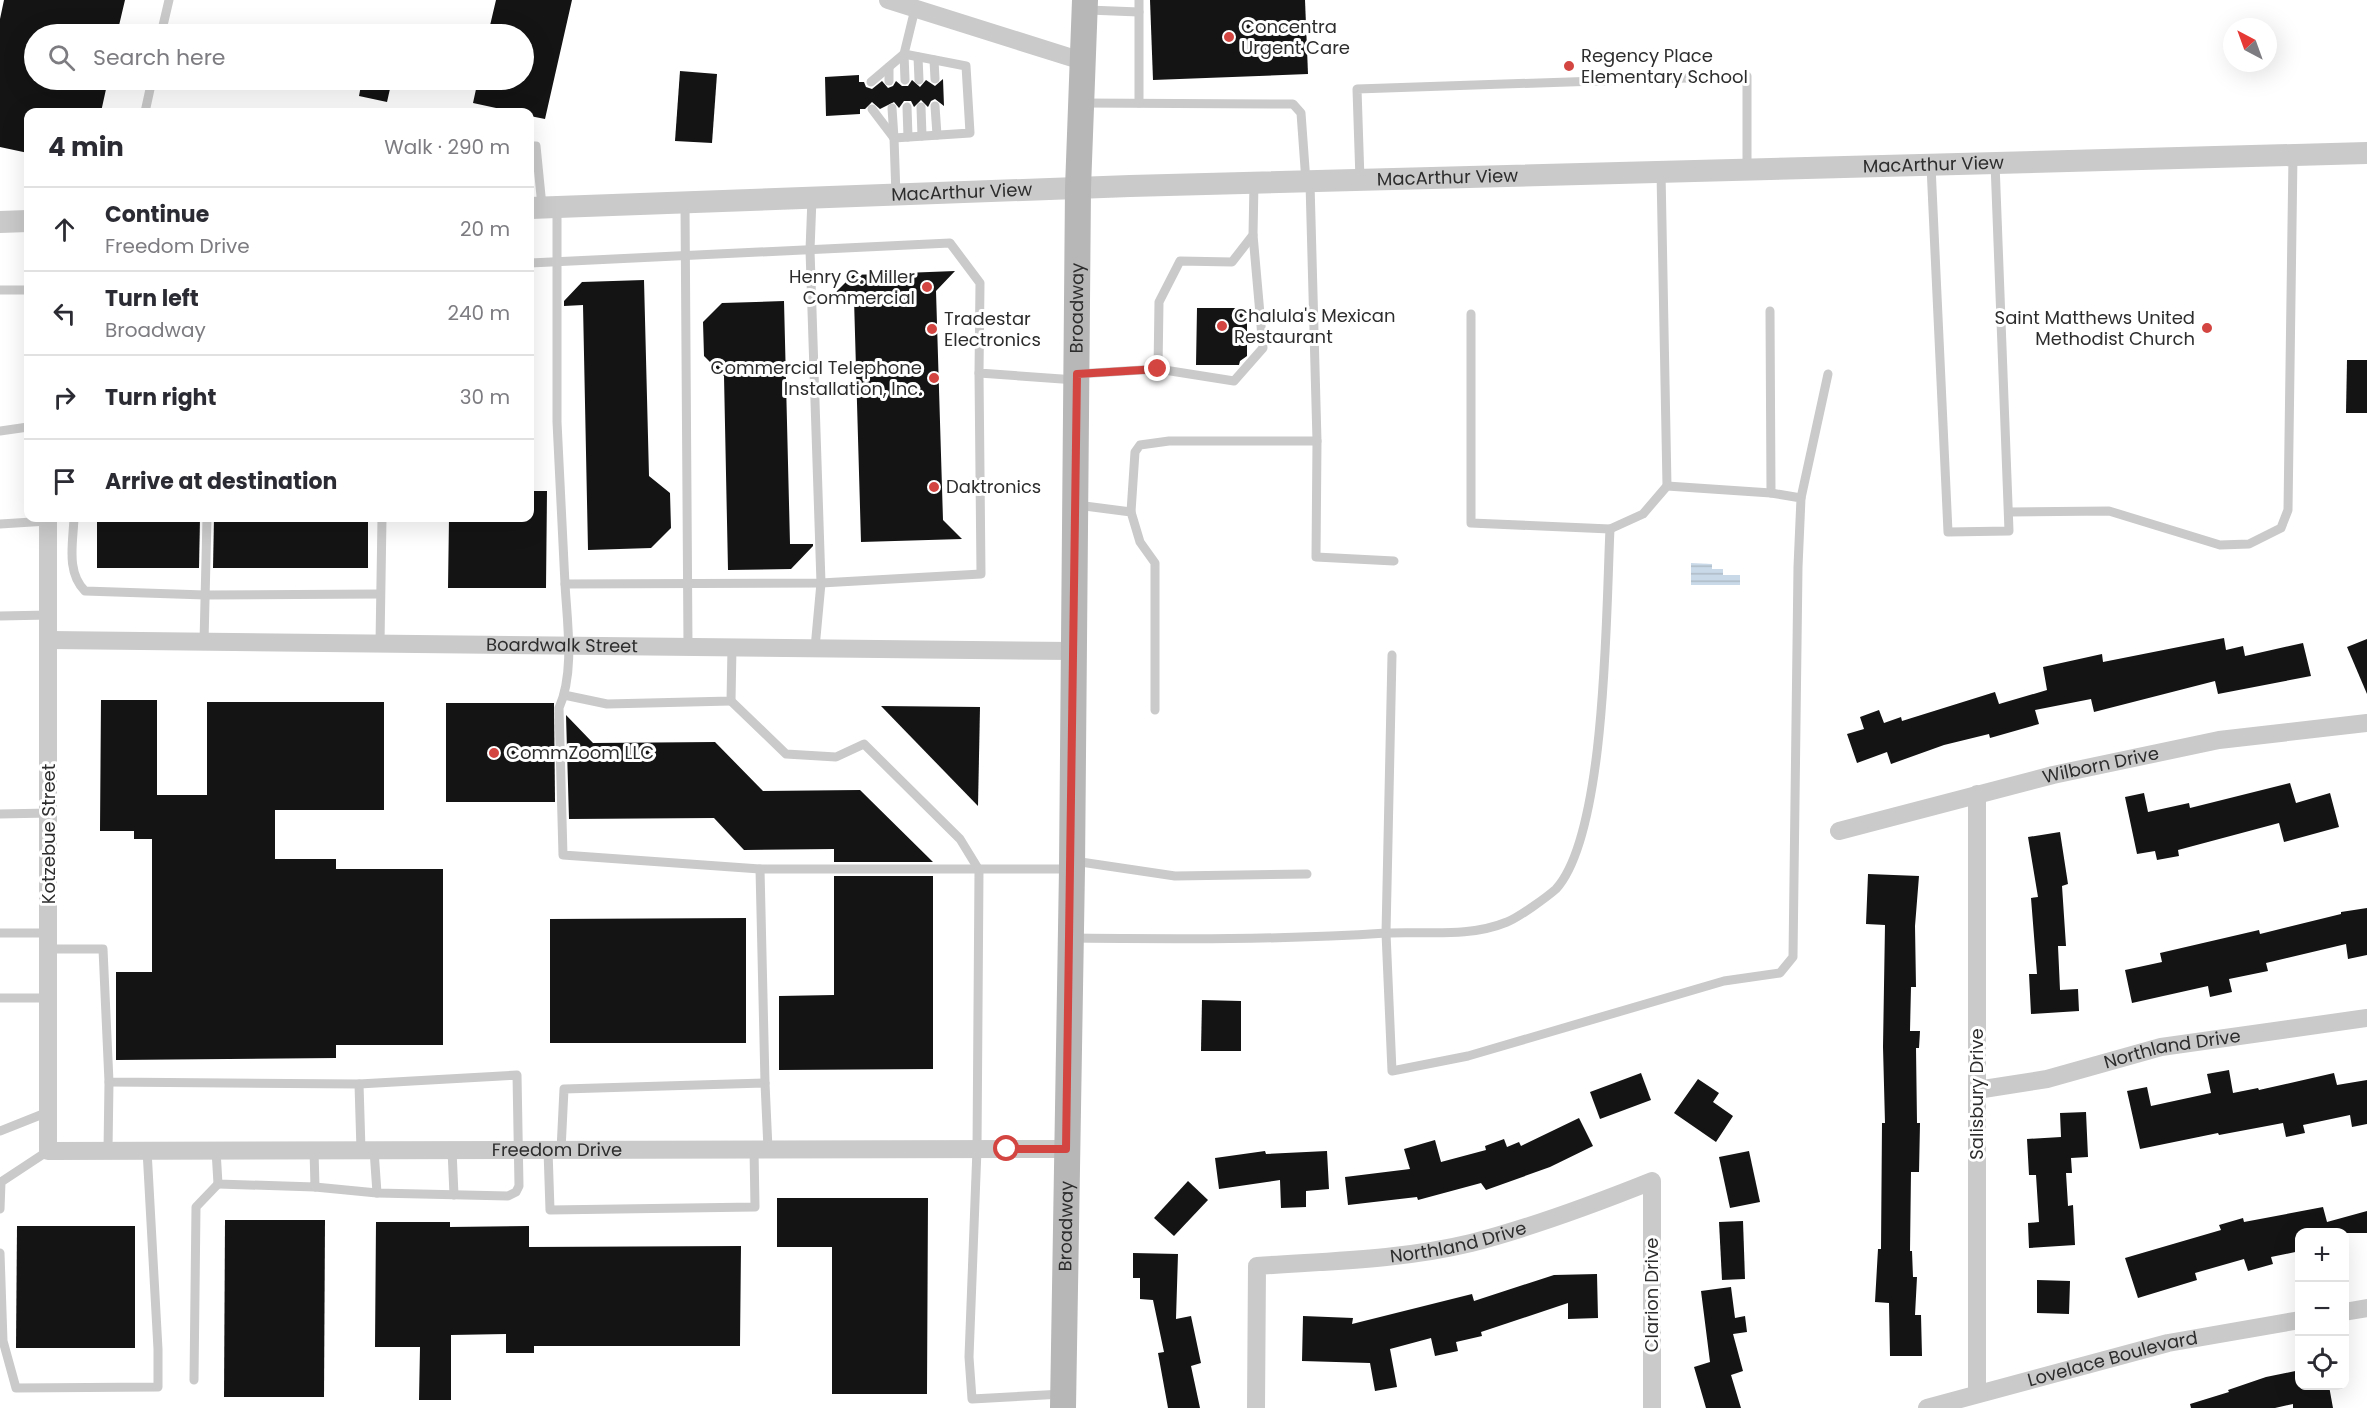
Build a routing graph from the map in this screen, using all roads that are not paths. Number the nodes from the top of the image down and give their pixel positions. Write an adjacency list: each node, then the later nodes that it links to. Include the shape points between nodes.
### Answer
1 (169, 0): 7 (lane)
2 (888, 0): 5 (street)
3 (1139, 0): 6 (lane)
4 (1085, 5): 6 (lane); 11 (main road, Broadway)
5 (915, 9): 8 (lane); 11 (street)
6 (1139, 12): 20 (lane)
7 (163, 24)
8 (904, 54): 9 (lane); 12 (lane); 14 (lane)
9 (918, 57): 10 (lane); 15 (lane)
10 (934, 60): 13 (lane); 27 (lane, via 966,66 970,133)
11 (1082, 61): 19 (main road, Broadway)
12 (889, 67): 16 (lane); 17 (lane)
13 (935, 79)
14 (905, 80)
15 (919, 80)
16 (889, 81)
17 (871, 82)
18 (150, 90): 24 (lane)
19 (1081, 103): 20 (lane); 41 (main road, Broadway)
20 (1139, 103): 39 (lane, via 1293,104 1301,113)
21 (935, 106): 27 (lane)
22 (907, 107): 29 (lane)
23 (921, 107): 28 (lane)
24 (146, 108)
25 (892, 108): 30 (lane)
26 (872, 109): 30 (lane)
27 (937, 135): 28 (lane)
28 (922, 136): 29 (lane)
29 (908, 137): 30 (lane)
30 (894, 138): 42 (lane)
31 (534, 146): 45 (lane)
32 (2367, 153): 33 (street, MacArthur View)
33 (2293, 156): 34 (street, MacArthur View); 69 (lane, via 2288,510 2281,528 2249,544 2220,545 2109,511)
34 (1995, 163): 35 (street, MacArthur View); 69 (lane)
35 (1931, 165): 36 (street, MacArthur View); 69 (lane, via 1948,532 2009,531)
36 (1747, 170): 37 (street, MacArthur View); 38 (lane, via 1748,76 1357,89)
37 (1661, 172): 38 (street, MacArthur View); 64 (lane)
38 (1360, 180): 39 (street, MacArthur View)
39 (1308, 182): 40 (street, MacArthur View); 63 (lane)
40 (1254, 183): 41 (street, MacArthur View); 48 (lane)
41 (1078, 188): 42 (street, MacArthur View); 60 (main road, Broadway)
42 (896, 195): 43 (street, MacArthur View)
43 (812, 198): 44 (street, MacArthur View); 49 (lane)
44 (685, 204): 45 (street, MacArthur View); 50 (lane)
45 (543, 208): 51 (lane)
46 (24, 221): 47 (street)
47 (0, 222)
48 (1253, 235): 57 (lane, via 1232,262 1180,261 1159,302); 57 (lane, via 1263,348 1234,381)
49 (810, 250): 50 (lane); 58 (lane, via 950,243 980,283); 79 (lane)
50 (685, 257): 51 (lane); 78 (lane)
51 (556, 261): 52 (lane); 80 (lane, via 557,422)
52 (534, 263)
53 (0, 290): 54 (lane)
54 (24, 290)
55 (1770, 311): 65 (lane)
56 (1472, 314): 76 (lane, via 1471,523)
57 (1158, 369): 60 (lane)
58 (979, 373): 60 (lane); 79 (lane, via 981,574)
59 (1828, 374): 66 (lane)
60 (1077, 377): 67 (main road, Broadway)
61 (24, 427): 62 (lane)
62 (0, 430)
63 (1317, 441): 68 (lane, via 1169,441 1140,445 1135,452); 77 (lane, via 1316,557)
64 (1667, 486): 65 (lane); 76 (lane, via 1642,514)
65 (1771, 493): 66 (lane)
66 (1801, 498): 107 (lane, via 1793,957 1780,974 1724,981 1468,1056 1392,1071)
67 (1075, 504): 68 (lane); 92 (main road, Broadway)
68 (1131, 512): 96 (lane, via 1140,542 1155,563)
69 (2008, 512)
70 (24, 522): 75 (lane)
71 (48, 522): 83 (street, Kotzebue Street)
72 (74, 522): 81 (lane, via 72,570 85,591)
73 (207, 522): 81 (lane)
74 (382, 522): 82 (lane)
75 (0, 524)
76 (1610, 529): 107 (lane, via 1603,694 1588,810 1574,856 1556,888 1509,922 1463,933)
77 (1394, 561)
78 (686, 583): 79 (lane); 80 (lane); 89 (lane)
79 (820, 583): 91 (lane)
80 (565, 584): 88 (lane)
81 (205, 594): 82 (lane); 86 (lane)
82 (380, 594): 87 (lane)
83 (50, 615): 84 (lane); 85 (street, Kotzebue Street)
84 (0, 616)
85 (50, 640): 86 (street, Boardwalk Street); 99 (street, Kotzebue Street)
86 (204, 642): 87 (street, Boardwalk Street)
87 (380, 643): 88 (street, Boardwalk Street)
88 (568, 646): 89 (street, Boardwalk Street); 94 (lane)
89 (688, 647): 90 (street, Boardwalk Street)
90 (732, 647): 91 (street, Boardwalk Street); 95 (lane)
91 (815, 648): 92 (street, Boardwalk Street)
92 (1072, 651): 102 (main road, Broadway)
93 (1392, 655): 107 (lane)
94 (564, 695): 95 (lane, via 607,704); 103 (lane, via 559,708 563,855)
95 (731, 701): 104 (lane, via 786,754 836,757 864,744 960,839)
96 (1155, 710)
97 (2367, 723): 98 (street, Wilborn Drive, via 2220,740)
98 (1977, 794): 101 (street, Wilborn Drive); 116 (street, Salisbury Drive)
99 (49, 813): 100 (lane); 109 (street, Kotzebue Street)
100 (0, 814)
101 (1839, 831)
102 (1072, 865): 104 (lane); 105 (lane, via 1175,876); 108 (main road, Broadway)
103 (760, 869): 104 (lane); 115 (lane)
104 (979, 870): 120 (lane)
105 (1307, 874)
106 (0, 933): 109 (lane)
107 (1386, 933): 108 (lane, via 1290,939)
108 (1070, 938): 121 (main road, Broadway)
109 (49, 941): 111 (street, Kotzebue Street); 113 (lane, via 103,949)
110 (0, 998): 111 (lane)
111 (49, 998): 117 (street, Kotzebue Street)
112 (2367, 1018): 116 (street, Northland Drive, via 2161,1047 2047,1079)
113 (109, 1082): 114 (lane); 123 (lane)
114 (359, 1083): 127 (lane); 129 (lane, via 518,1075)
115 (765, 1083): 119 (lane); 130 (lane, via 564,1089)
116 (1977, 1090): 142 (street, Salisbury Drive)
117 (48, 1112): 118 (lane); 122 (street, Kotzebue Street)
118 (0, 1131)
119 (761, 1149): 120 (street, Freedom Drive); 130 (street, Freedom Drive); 130 (lane, via 755,1207 550,1210)
120 (976, 1149): 121 (street, Freedom Drive); 143 (lane, via 969,1357 972,1399)
121 (1066, 1149): 143 (main road, Broadway)
122 (48, 1150): 123 (street, Freedom Drive); 136 (lane, via 2,1182)
123 (108, 1150): 124 (street, Freedom Drive)
124 (147, 1150): 125 (street, Freedom Drive); 137 (lane, via 158,1387 16,1388 3,1341)
125 (216, 1150): 126 (street, Freedom Drive); 132 (lane)
126 (314, 1150): 127 (street, Freedom Drive); 133 (lane)
127 (367, 1150): 128 (street, Freedom Drive); 134 (lane)
128 (452, 1150): 129 (street, Freedom Drive); 135 (lane)
129 (519, 1150): 130 (street, Freedom Drive); 135 (lane, via 516,1192 508,1196)
130 (554, 1150)
131 (1653, 1181): 144 (street, Northland Drive, via 1555,1220 1468,1243 1380,1258 1257,1266); 145 (street, Clarion Drive)
132 (218, 1184): 133 (lane); 141 (lane, via 196,1207)
133 (315, 1187): 134 (lane)
134 (377, 1193): 135 (lane)
135 (454, 1195)
136 (0, 1209)
137 (0, 1253)
138 (2367, 1308): 139 (street)
139 (2349, 1311)
140 (2295, 1321): 142 (street, Lovelace Boulevard, via 2168,1343)
141 (194, 1380)
142 (1977, 1393): 146 (street, Lovelace Boulevard)
143 (1063, 1401)
144 (1256, 1408)
145 (1652, 1408)
146 (1927, 1408)

